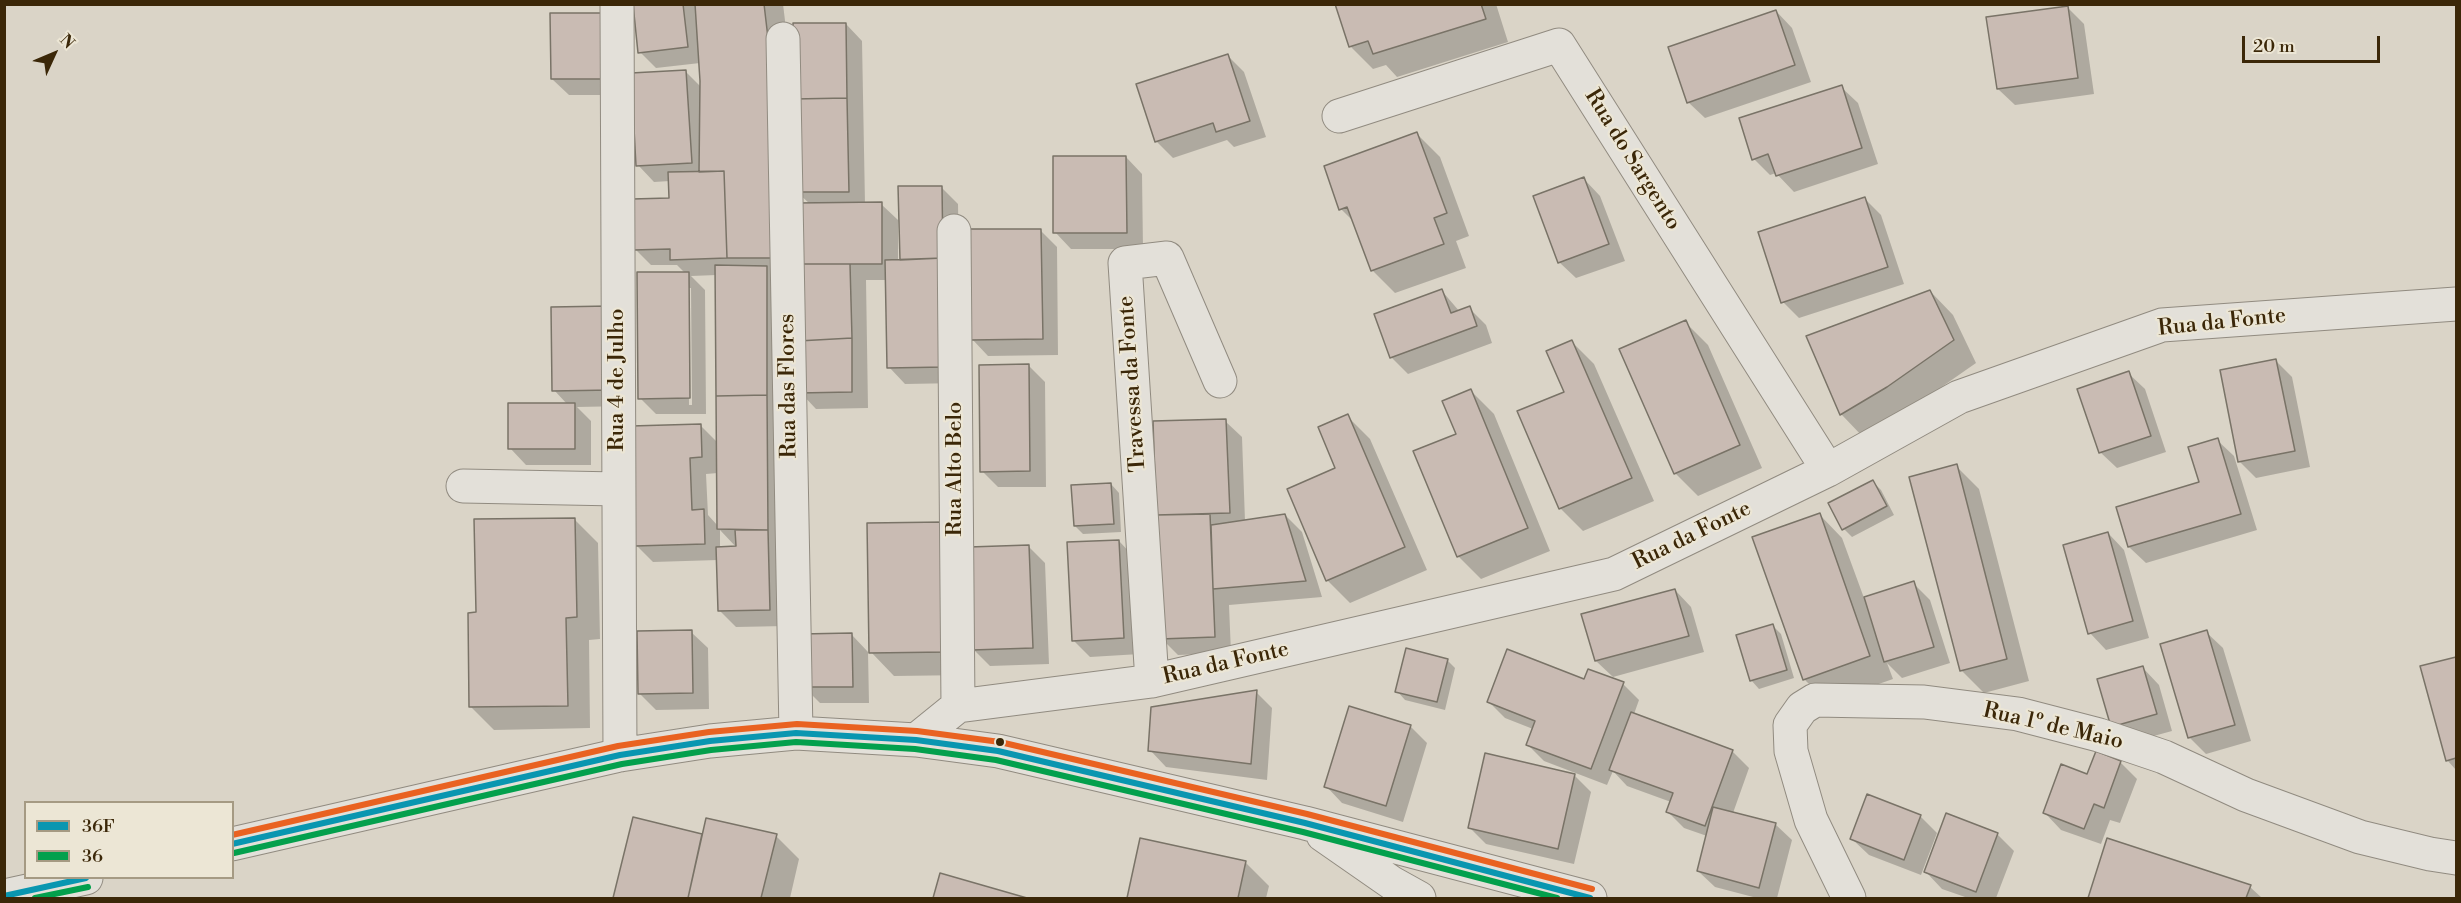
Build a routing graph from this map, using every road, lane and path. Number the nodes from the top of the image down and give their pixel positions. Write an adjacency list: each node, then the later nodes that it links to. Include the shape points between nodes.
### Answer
1 (617, 4): 9 (street, Rua 4 de Julho)
2 (783, 39): 12 (street, Rua das Flores)
3 (1339, 116): 7 (street, Rua do Sargento, via 1559,45)
4 (954, 231): 11 (street, Rua Alto Belo)
5 (2457, 304): 7 (street, Rua da Fonte, via 2162,325 1959,397)
6 (1220, 381): 10 (street, Travessa da Fonte, via 1167,258 1125,263)
7 (1828, 470): 10 (street, Rua da Fonte, via 1614,574)
8 (464, 486): 9 (street)
9 (618, 489): 14 (street, Rua 4 de Julho)
10 (1152, 681): 11 (street, Rua da Fonte)
11 (958, 706): 13 (street)
12 (795, 733): 13 (street); 14 (street)
13 (916, 740): 15 (street, via 998,751)
14 (620, 755): 16 (street)
15 (1305, 823): 20 (street, via 1392,884); 21 (street)
16 (234, 844)
17 (2457, 858): 22 (street, Rua 1º de Maio, via 2360,837 2246,795 2164,756 2028,717 1924,702 1815,700 1802,708 1790,725 1791,751 1810,820)
18 (81, 879): 19 (street)
19 (4, 896)
20 (1419, 898)
21 (1590, 898)
22 (1849, 898)

